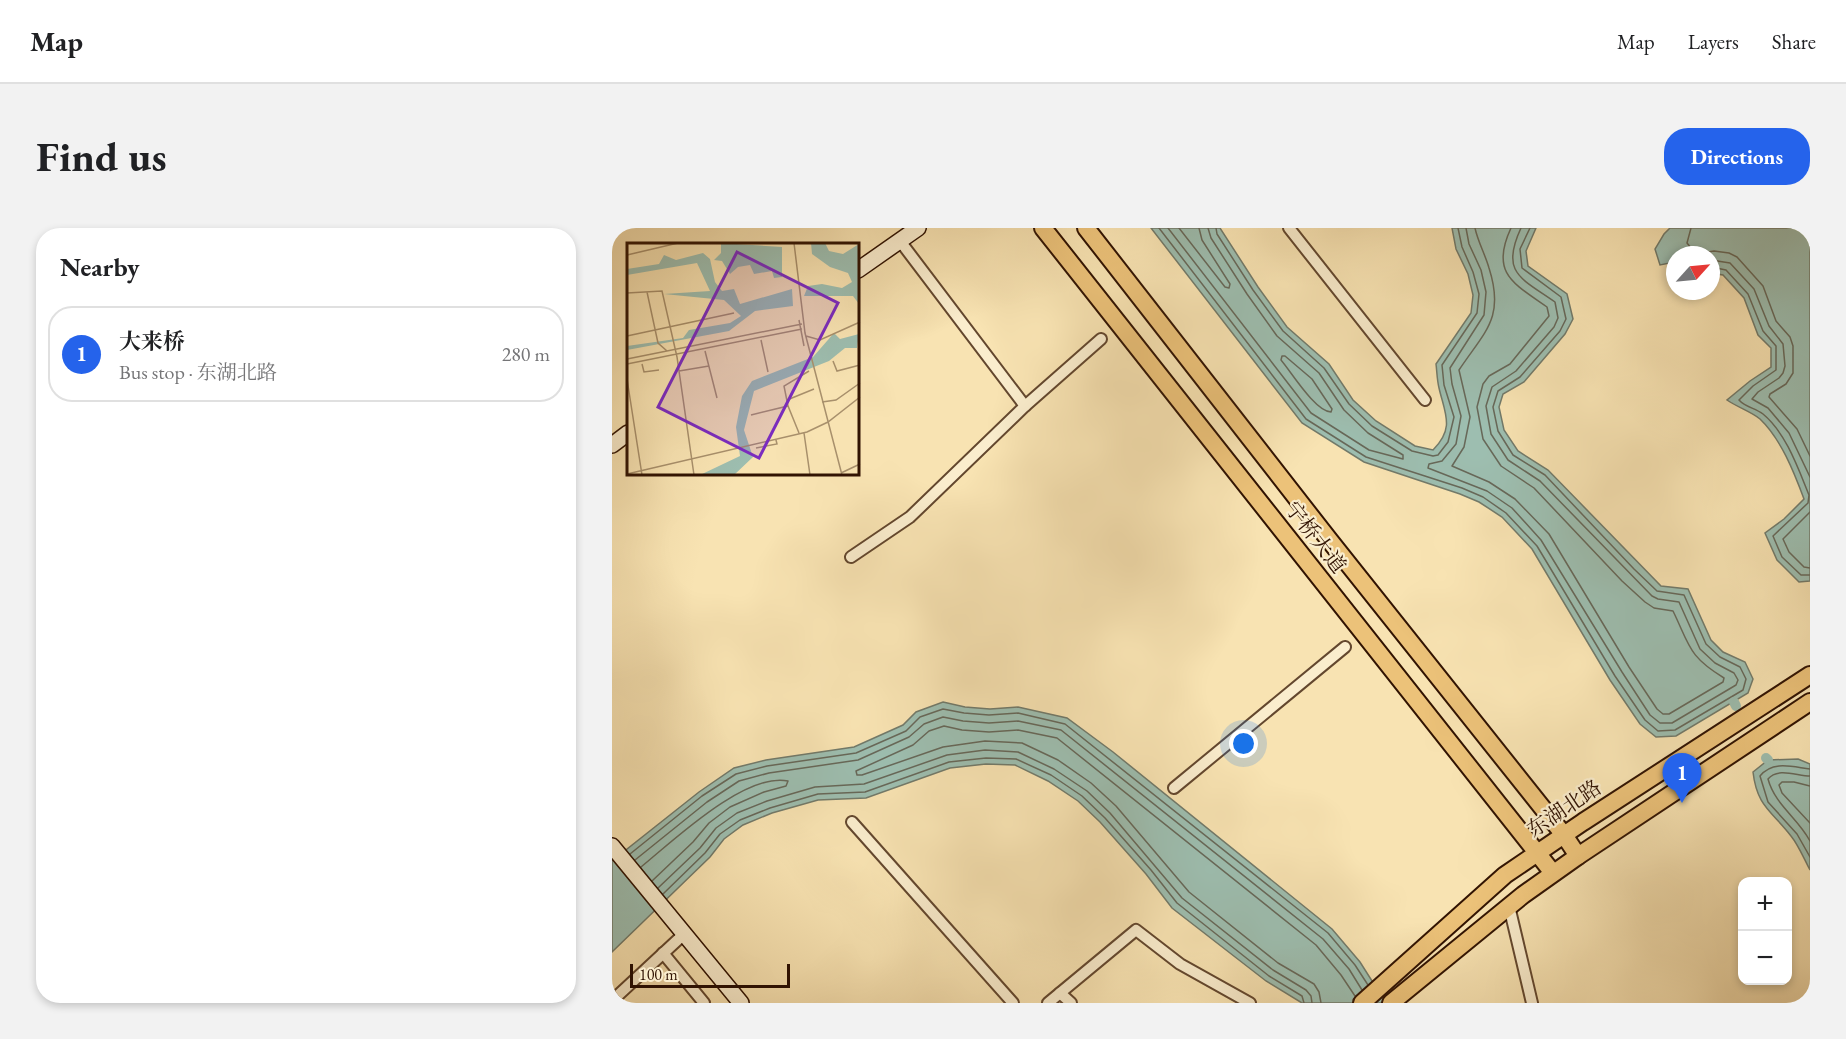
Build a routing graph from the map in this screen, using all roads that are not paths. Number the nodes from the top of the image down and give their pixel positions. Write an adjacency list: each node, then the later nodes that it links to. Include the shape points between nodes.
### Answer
1 (918, 228): 5 (street)
2 (1043, 228): 20 (main road, 宁桥大道)
3 (1086, 228): 18 (main road, 宁桥大道)
4 (1289, 228): 8 (street)
5 (900, 241): 6 (street); 9 (street)
6 (860, 269)
7 (1101, 339): 9 (street)
8 (1425, 400)
9 (1025, 406): 12 (street, via 910,517)
10 (627, 434): 11 (street)
11 (612, 445)
12 (851, 557)
13 (1345, 647): 16 (street)
14 (1810, 675): 18 (main road, 东湖北路)
15 (1810, 702): 21 (main road)
16 (1174, 788)
17 (852, 822): 30 (street)
18 (1564, 835): 20 (main road, 东湖北路); 21 (main road, 宁桥大道)
19 (614, 848): 24 (street)
20 (1537, 853): 22 (main road, 宁桥大道); 34 (main road, 东湖北路, via 1505,876)
21 (1578, 856): 22 (main road)
22 (1553, 873): 23 (main road)
23 (1509, 906): 35 (main road); 36 (street)
24 (681, 930): 25 (street); 29 (street)
25 (663, 953): 27 (street); 28 (street)
26 (1060, 993): 31 (street); 32 (street); 33 (street, via 1136,930 1180,964)
27 (615, 998)
28 (704, 1003)
29 (741, 1003)
30 (1013, 1003)
31 (1048, 1003)
32 (1071, 1003)
33 (1250, 1003)
34 (1362, 1003)
35 (1391, 1003)
36 (1532, 1003)

